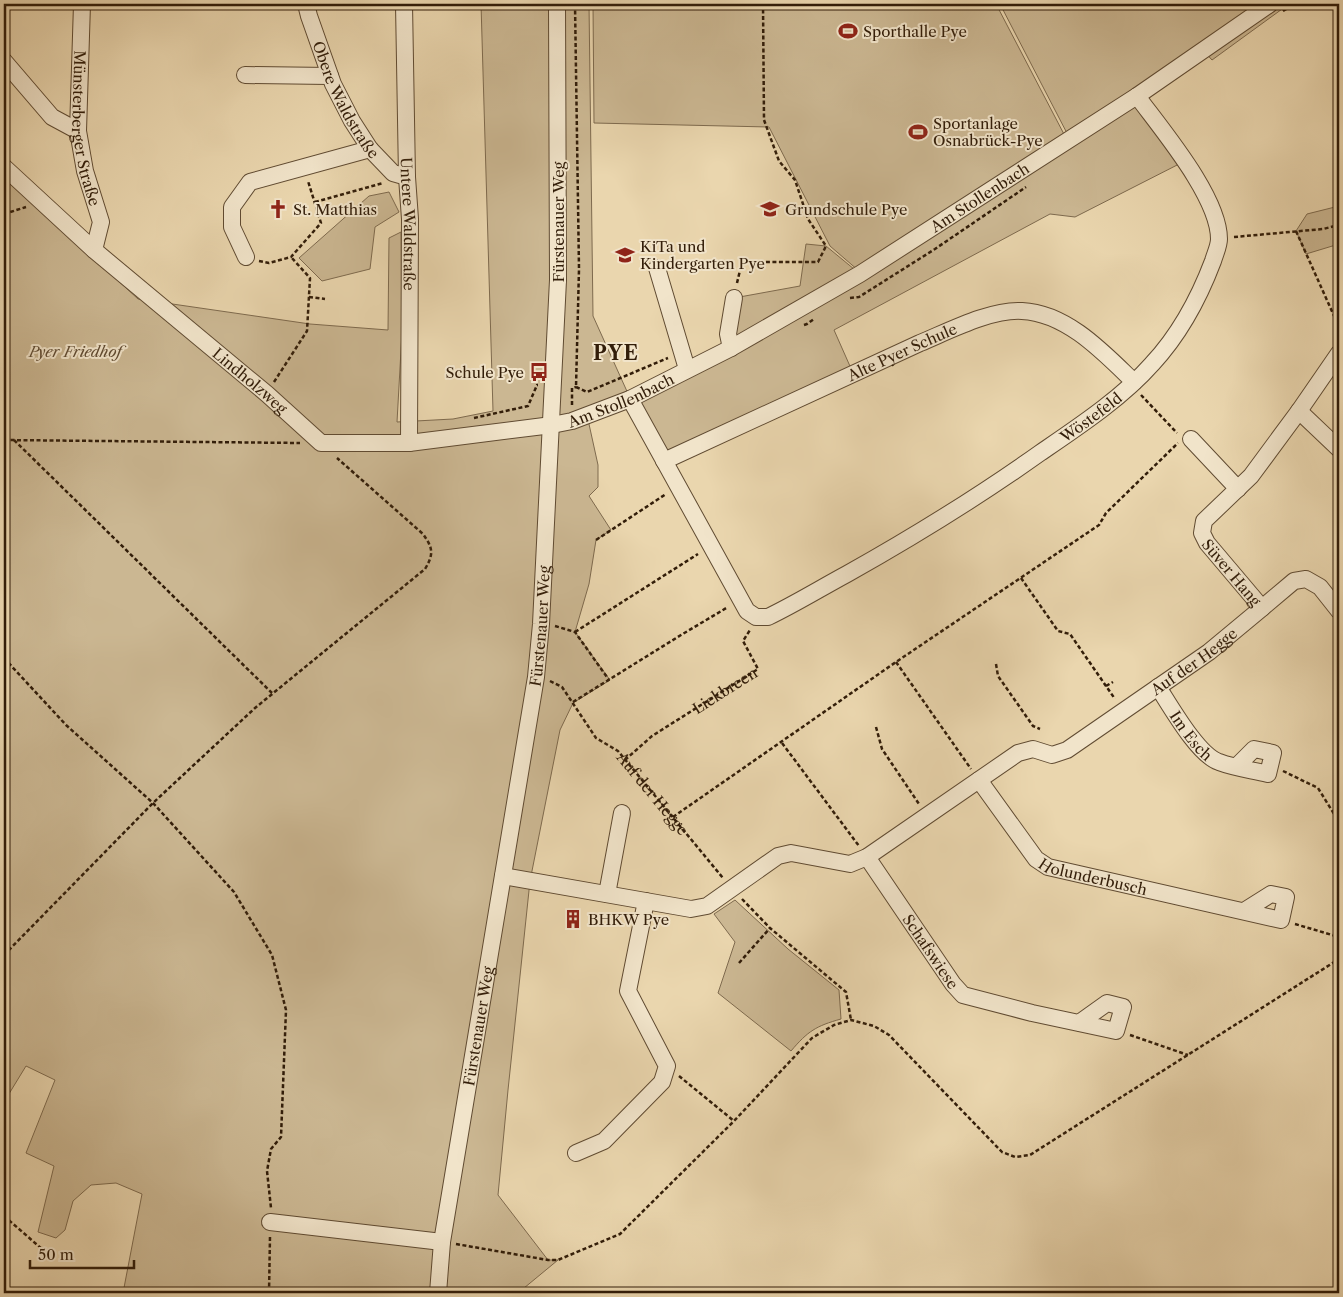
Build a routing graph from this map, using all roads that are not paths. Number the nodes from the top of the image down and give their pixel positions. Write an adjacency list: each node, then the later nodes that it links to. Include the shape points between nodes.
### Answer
1 (82, 4): 10 (street, Münsterberger Straße)
2 (306, 4): 8 (street, Obere Waldstraße)
3 (404, 4): 13 (street, Untere Waldstraße)
4 (558, 4): 24 (street, Fürstenauer Weg, via 558,280)
5 (1270, 4): 9 (street, Am Stollenbach)
6 (4, 61): 10 (street, via 52,117)
7 (245, 75): 8 (street)
8 (330, 76): 11 (street, Obere Waldstraße)
9 (1137, 96): 18 (street, Am Stollenbach, via 860,274); 21 (street, Wöstefeld, via 1200,185 1212,209 1219,238 1204,284 1181,325 1153,364)
10 (78, 131): 14 (street, Münsterberger Straße, via 85,171 101,222)
11 (370, 149): 13 (street, Obere Waldstraße); 15 (street, via 250,182 232,207 232,227)
12 (4, 167): 14 (street, Lindholzweg)
13 (400, 175): 26 (street, Untere Waldstraße, via 410,220)
14 (94, 250): 26 (street, Lindholzweg, via 321,443)
15 (246, 257)
16 (657, 268): 20 (street, Am Stollenbach)
17 (734, 298): 18 (street, via 728,334)
18 (731, 348): 20 (street, Am Stollenbach)
19 (1339, 353): 23 (street, Süver Hang)
20 (688, 369): 22 (street, Am Stollenbach)
21 (1134, 382): 28 (street, Alte Pyer Schule, via 1079,333 1047,316 1022,311 992,315 920,343); 28 (street, Wöstefeld, via 1082,424 986,491 768,617 756,617 747,611)
22 (630, 399): 24 (street, Am Stollenbach, via 572,421); 28 (street)
23 (1299, 412): 27 (street); 29 (street, Süver Hang)
24 (552, 425): 26 (street); 37 (street, Fürstenauer Weg, via 536,677)
25 (1187, 439): 29 (street)
26 (409, 443)
27 (1339, 449)
28 (664, 462)
29 (1238, 489): 30 (street, Süver Hang, via 1204,521 1202,533)
30 (1262, 608): 31 (street, Süver Hang, via 1294,581 1306,579 1320,588); 32 (street, Auf der Hegge, via 1209,652)
31 (1339, 611)
32 (1158, 687): 33 (street, Im Esch, via 1208,756 1218,762 1268,774); 34 (street, Auf der Hegge, via 1067,750 1052,755 1033,749 1018,753)
33 (1270, 767)
34 (979, 780): 36 (street, Auf der Hegge); 40 (street, Holunderbusch, via 1036,859 1048,866)
35 (622, 813): 38 (street)
36 (867, 858): 39 (street, Auf der Hegge, via 850,864 791,853 778,856 707,906 691,909); 41 (street, Schafswiese, via 952,984 963,995)
37 (503, 876): 38 (street, Auf der Hegge); 44 (street, Fürstenauer Weg)
38 (607, 894): 39 (street, Auf der Hegge)
39 (646, 901): 42 (street, via 628,991 667,1066 662,1082 604,1141)
40 (1244, 911): 40 (street, Holunderbusch, via 1281,920 1286,897 1271,894)
41 (1079, 1023): 41 (street, Schafswiese, via 1116,1031 1123,1008 1107,1003)
42 (576, 1153)
43 (270, 1222): 44 (street)
44 (442, 1242): 45 (street, Fürstenauer Weg)
45 (438, 1293)

